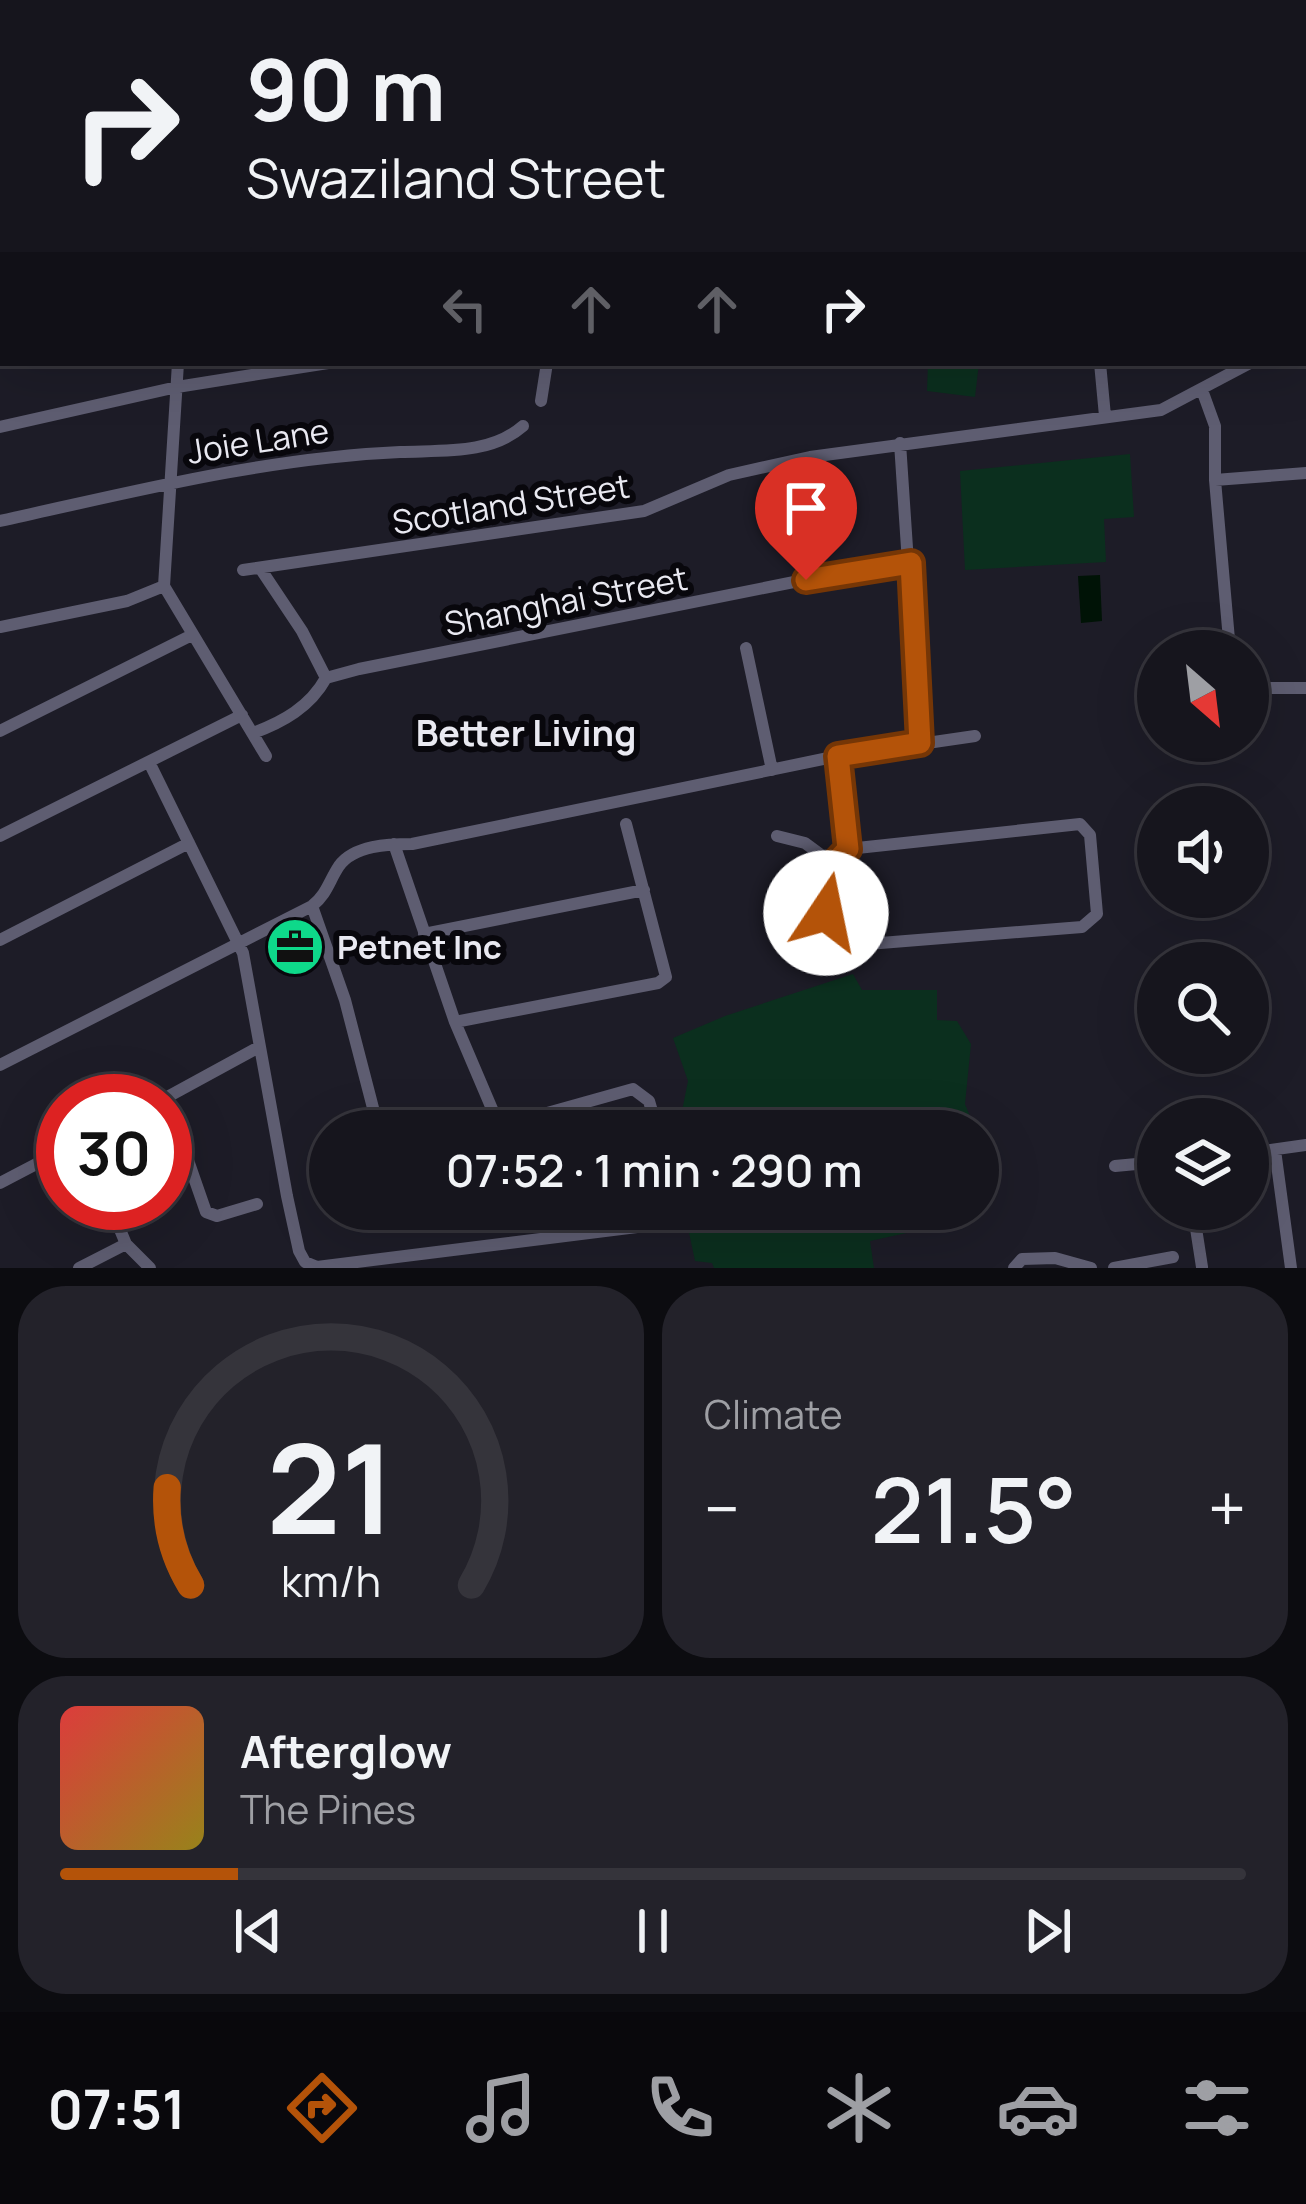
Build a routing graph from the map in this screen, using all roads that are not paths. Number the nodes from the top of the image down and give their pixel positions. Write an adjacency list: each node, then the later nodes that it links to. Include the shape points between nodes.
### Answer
1 (178, 366): 6 (street)
2 (547, 366): 8 (street)
3 (1100, 366): 9 (street)
4 (1245, 366): 7 (street, Scotland Street)
5 (277, 368): 6 (street)
6 (177, 387): 11 (street); 15 (street)
7 (1202, 390): 9 (street, Scotland Street, via 1167,409); 14 (street, via 1214,427)
8 (541, 401)
9 (1105, 416): 12 (street, Scotland Street)
10 (523, 426): 15 (street, Joie Lane, via 470,449 342,454)
11 (0, 427)
12 (900, 442): 17 (street); 18 (street, Scotland Street, via 729,476 644,512)
13 (1306, 473): 14 (street)
14 (1215, 479): 22 (street)
15 (171, 483): 16 (street, Joie Lane); 20 (street)
16 (0, 521)
17 (911, 563): 25 (street, Shanghai Street); 32 (street)
18 (260, 568): 19 (street, Scotland Street); 25 (street)
19 (243, 570)
20 (164, 586): 21 (street, via 128,602); 23 (street)
21 (0, 627)
22 (1229, 630)
23 (192, 634): 28 (street); 29 (street)
24 (746, 648): 36 (street)
25 (326, 678): 30 (street, via 288,719)
26 (1269, 688): 27 (street)
27 (1306, 688)
28 (242, 715): 30 (street); 35 (street)
29 (0, 731)
30 (253, 733): 33 (street)
31 (975, 736): 32 (street)
32 (920, 743): 34 (street)
33 (266, 756)
34 (838, 756): 36 (street); 42 (street)
35 (149, 762): 38 (street); 40 (street)
36 (772, 770): 41 (street)
37 (626, 824): 44 (street)
38 (0, 836)
39 (777, 836): 43 (street, via 805,843)
40 (189, 843): 47 (street); 48 (street)
41 (394, 844): 45 (street, via 344,860); 46 (street)
42 (848, 849): 43 (street); 43 (street, via 1080,824 1090,836 1097,914 1082,927 868,944 849,939 826,913 824,874)
43 (832, 863)
44 (644, 890): 46 (street); 49 (street, via 666,971 658,983)
45 (312, 906): 48 (street); 53 (street)
46 (424, 934): 49 (street)
47 (0, 940)
48 (238, 943): 50 (street); 51 (street)
49 (455, 1022): 54 (street)
50 (259, 1047): 52 (street); 73 (street, via 302,1258 317,1267)
51 (0, 1065)
52 (192, 1083)
53 (374, 1110)
54 (492, 1110)
55 (550, 1110): 56 (street, via 633,1089)
56 (650, 1110)
57 (1306, 1144): 58 (street)
58 (1276, 1150): 59 (street); 69 (street)
59 (1269, 1151)
60 (36, 1164): 64 (street)
61 (1137, 1164): 62 (street)
62 (1115, 1166)
63 (192, 1175): 65 (street, via 206,1212)
64 (0, 1183)
65 (257, 1204)
66 (120, 1230): 71 (street)
67 (614, 1230): 73 (street)
68 (1196, 1230): 74 (street)
69 (1287, 1232): 70 (street); 80 (street)
70 (1302, 1236)
71 (126, 1244): 75 (street); 76 (street)
72 (1173, 1257): 79 (street)
73 (351, 1264)
74 (1202, 1267)
75 (79, 1268)
76 (150, 1268)
77 (1014, 1268): 78 (street, via 1044,1257)
78 (1090, 1268)
79 (1114, 1268)
80 (1291, 1268)

